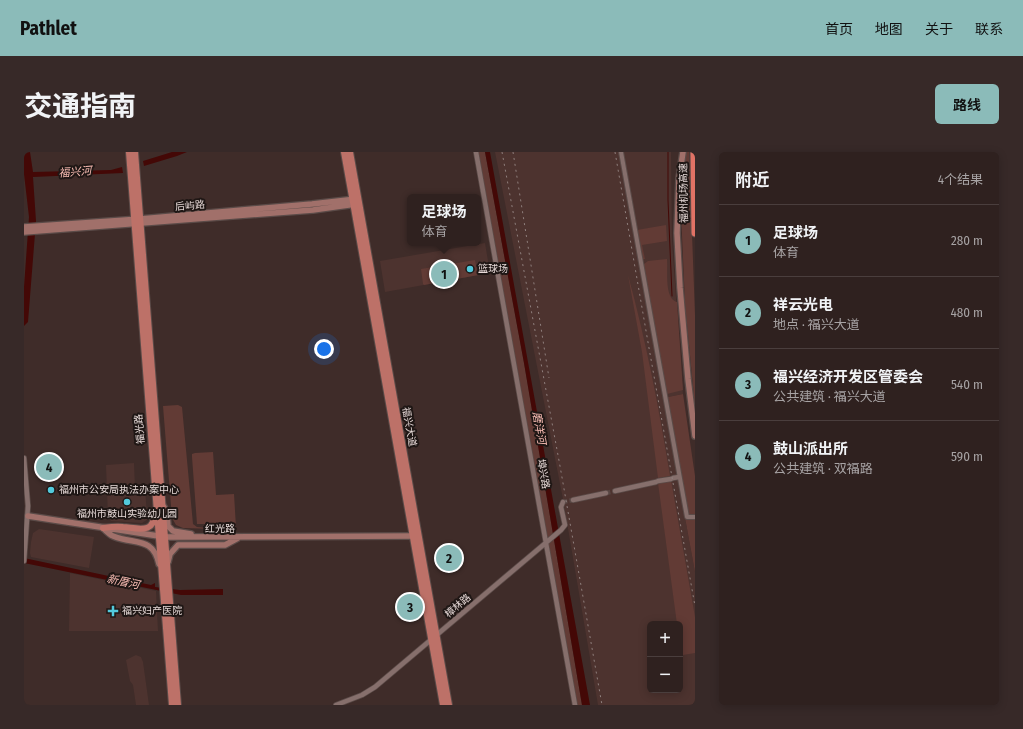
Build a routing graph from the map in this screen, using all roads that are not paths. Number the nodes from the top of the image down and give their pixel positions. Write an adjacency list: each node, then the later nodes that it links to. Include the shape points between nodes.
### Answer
1 (129, 152): 10 (main road, 福光路)
2 (135, 152): 10 (main road, 福光路)
3 (344, 152): 9 (main road, 福兴大道)
4 (350, 152): 9 (main road, 福兴大道)
5 (476, 152): 29 (street, 埠兴路)
6 (621, 152): 15 (street)
7 (683, 152): 13 (main road, via 678,192 677,233)
8 (694, 152): 12 (highway, 福州机场高速)
9 (355, 201): 10 (main road, 后屿路); 25 (main road, 福兴大道)
10 (137, 221): 11 (main road, 后屿路); 16 (main road, 福光路); 21 (main road, 福光路)
11 (26, 229)
12 (695, 233)
13 (695, 436)
14 (24, 458): 22 (street, via 28,506)
15 (679, 477): 17 (street); 23 (street, via 687,517)
16 (155, 485): 24 (main road, via 154,518 148,528); 26 (main road, 福光路)
17 (614, 491)
18 (606, 493): 19 (street)
19 (573, 500)
20 (563, 502): 29 (street, 樟林路, via 561,506 565,525)
21 (162, 503): 26 (main road, 福光路); 27 (main road, via 168,526 173,531)
22 (26, 516): 24 (main road, 红光路); 30 (street)
23 (695, 517)
24 (103, 528): 26 (main road, 红光路); 33 (main road, via 112,536 145,543 157,555)
25 (415, 536): 28 (main road, 红光路); 34 (main road, 福兴大道); 35 (main road, 福兴大道)
26 (162, 537): 27 (main road, 红光路); 32 (main road, 福光路); 33 (main road, 福光路)
27 (227, 538): 28 (main road, 红光路)
28 (239, 538): 32 (main road, via 225,545 178,545 170,554)
29 (547, 543): 34 (street, 樟林路); 41 (street, 埠兴路)
30 (24, 556): 31 (street)
31 (24, 561)
32 (167, 564): 37 (main road, 福光路)
33 (161, 570): 36 (main road, 福光路)
34 (437, 636): 35 (street, 樟林路); 40 (main road, 福兴大道)
35 (431, 640): 38 (street, 樟林路, via 375,688); 39 (main road, 福兴大道)
36 (172, 705)
37 (178, 705)
38 (336, 705)
39 (443, 705)
40 (449, 705)
41 (575, 705)

